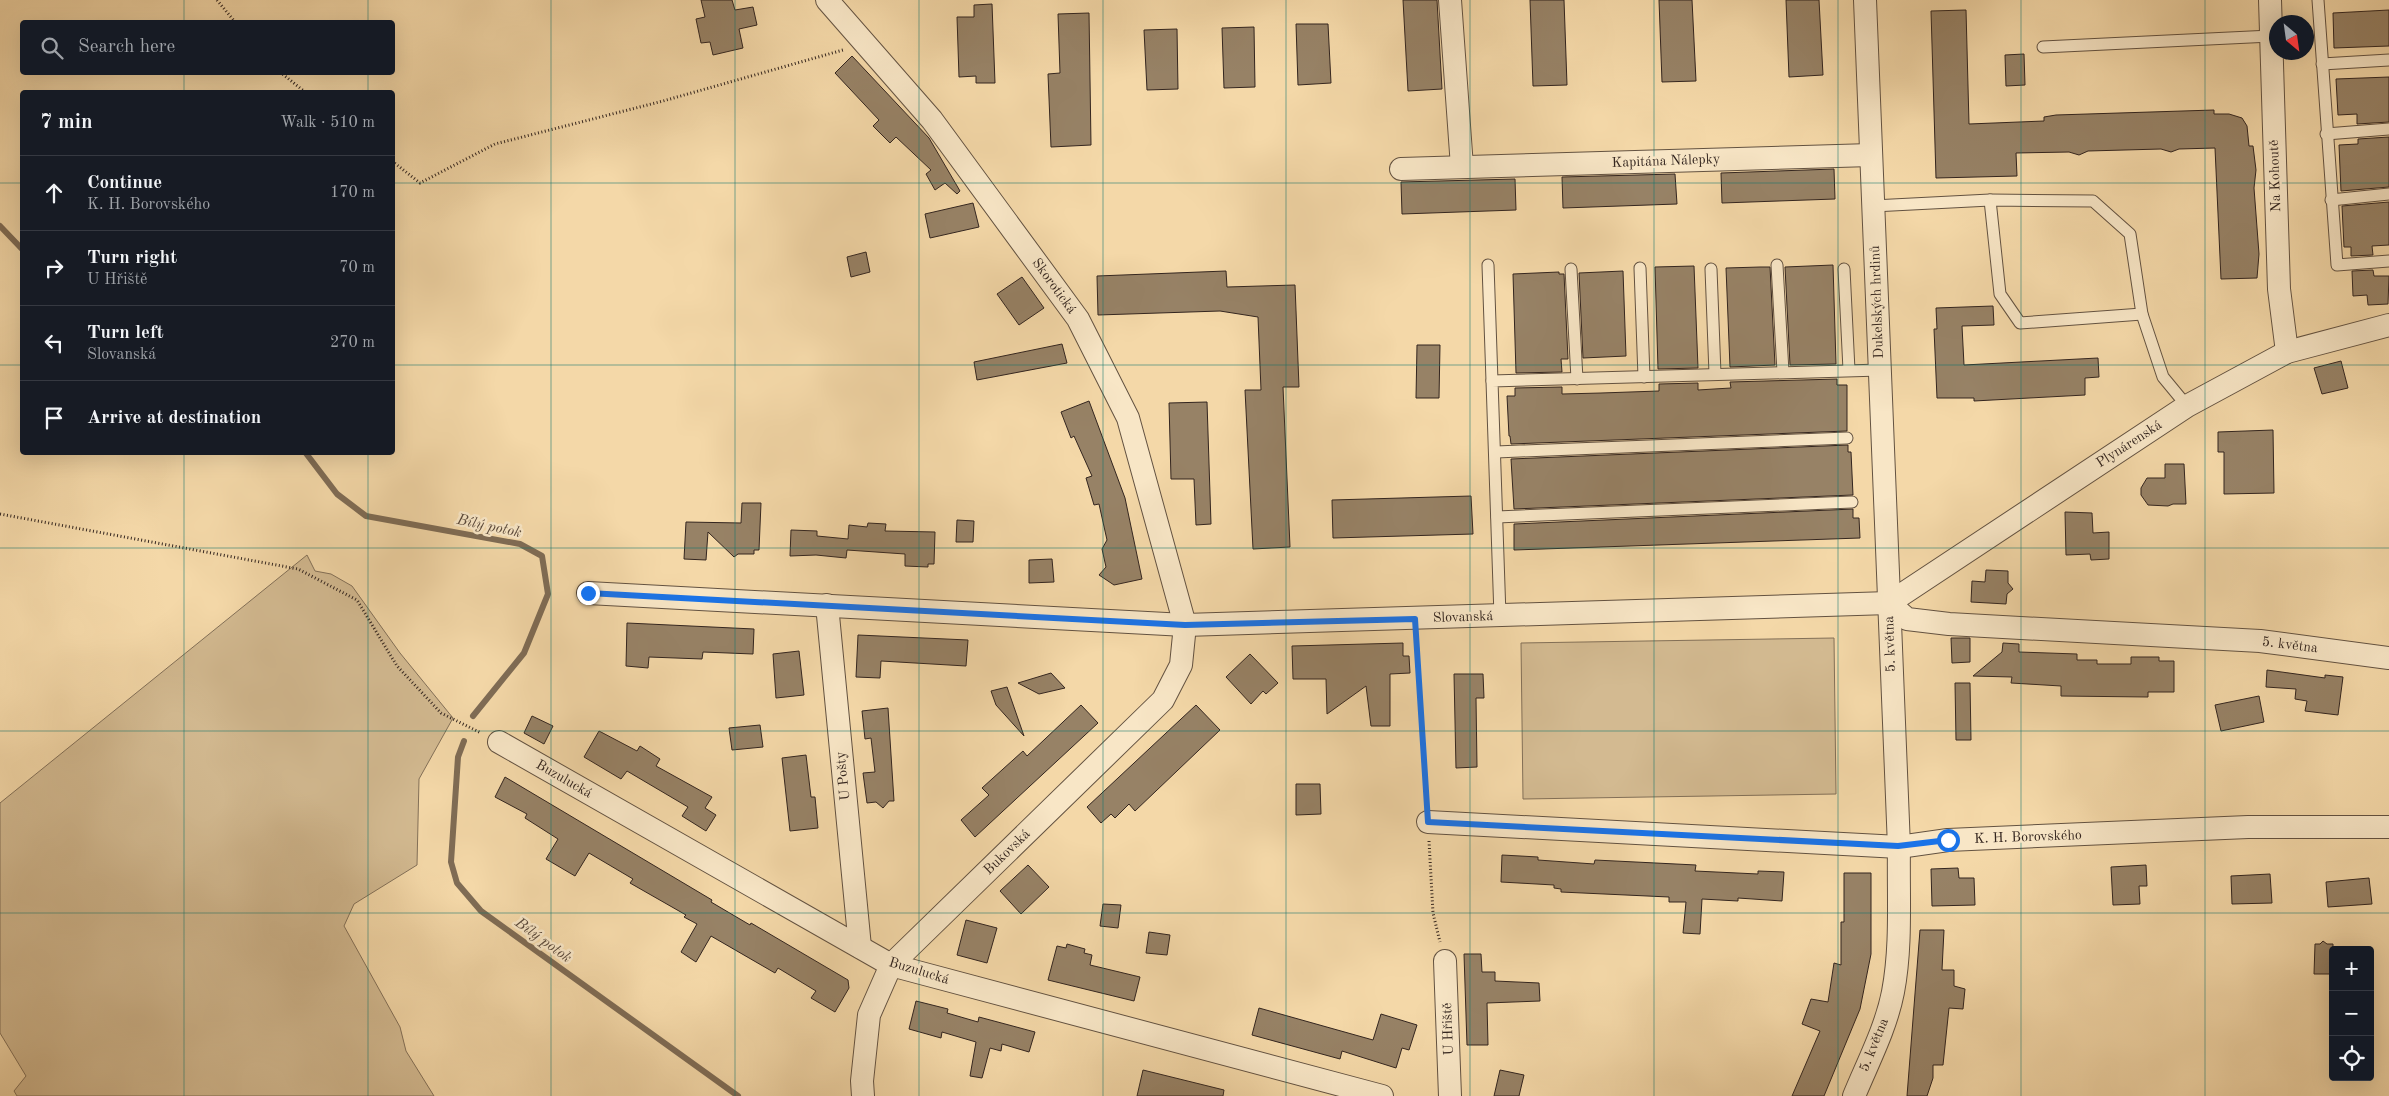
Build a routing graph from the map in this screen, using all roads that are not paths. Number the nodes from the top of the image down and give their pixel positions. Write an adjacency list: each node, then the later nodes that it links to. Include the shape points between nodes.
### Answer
1 (827, 0): 47 (street, Skorotická, via 932,120 1078,319 1128,418)
2 (1450, 0): 15 (street)
3 (1865, 0): 14 (street, Dukelských hrdinů)
4 (2270, 0): 6 (street, Na Kohoutě)
5 (2318, 0): 11 (lane)
6 (2270, 15)
7 (2269, 36): 8 (lane)
8 (2043, 47)
9 (2272, 60): 30 (street, Na Kohoutě, via 2279,288)
10 (2389, 60): 11 (lane)
11 (2322, 64): 13 (lane)
12 (2389, 129): 13 (lane)
13 (2326, 134): 19 (lane)
14 (1871, 155): 15 (street, Kapitána Nálepky); 20 (street, Dukelských hrdinů)
15 (1462, 166): 16 (street, Kapitána Nálepky)
16 (1401, 169)
17 (2389, 194): 19 (lane)
18 (1990, 200): 20 (lane); 28 (lane, via 2093,201 2130,234); 28 (lane, via 2000,294 2020,323)
19 (2331, 200): 21 (lane, via 2337,265)
20 (1873, 206): 32 (street, Dukelských hrdinů)
21 (2389, 261)
22 (1488, 264): 37 (lane)
23 (1777, 265): 33 (lane)
24 (1640, 268): 35 (lane)
25 (1571, 269): 36 (lane)
26 (1711, 269): 34 (lane)
27 (1844, 269): 31 (lane)
28 (2142, 314): 38 (lane, via 2163,377)
29 (2389, 325): 30 (street, Plynárenská)
30 (2287, 352): 38 (street, Plynárenská)
31 (1849, 370): 32 (lane); 33 (lane)
32 (1880, 370): 44 (street, Dukelských hrdinů)
33 (1783, 372): 34 (lane)
34 (1715, 374): 35 (lane)
35 (1644, 376): 36 (lane)
36 (1577, 379): 37 (lane)
37 (1492, 381): 40 (lane)
38 (2187, 406): 44 (street, Plynárenská)
39 (1847, 438): 40 (lane)
40 (1496, 452): 42 (lane)
41 (1852, 502): 42 (lane)
42 (1497, 517): 46 (lane)
43 (588, 593): 45 (street, Slovanská)
44 (1889, 603): 46 (street, Slovanská); 48 (street, 5. května, via 1907,620 2260,641); 52 (street, 5. května)
45 (827, 605): 47 (street, Slovanská); 53 (street, U Pošty)
46 (1500, 616): 47 (street, Slovanská)
47 (1185, 625): 55 (street, Bukovská, via 1181,665 1163,700)
48 (2389, 658)
49 (500, 742): 53 (street, Buzulucká)
50 (1428, 822): 52 (street, K. H. Borovského)
51 (2389, 827): 52 (street, K. H. Borovského, via 2238,827 1948,840)
52 (1898, 846): 59 (street, 5. května, via 1898,961 1893,993)
53 (860, 947): 55 (street, Buzulucká)
54 (1445, 961): 58 (street, U Hřiště)
55 (891, 965): 56 (street, Bukovská, via 870,1015); 57 (street, Buzulucká)
56 (863, 1096)
57 (1382, 1096)
58 (1450, 1096)
59 (1854, 1096)

